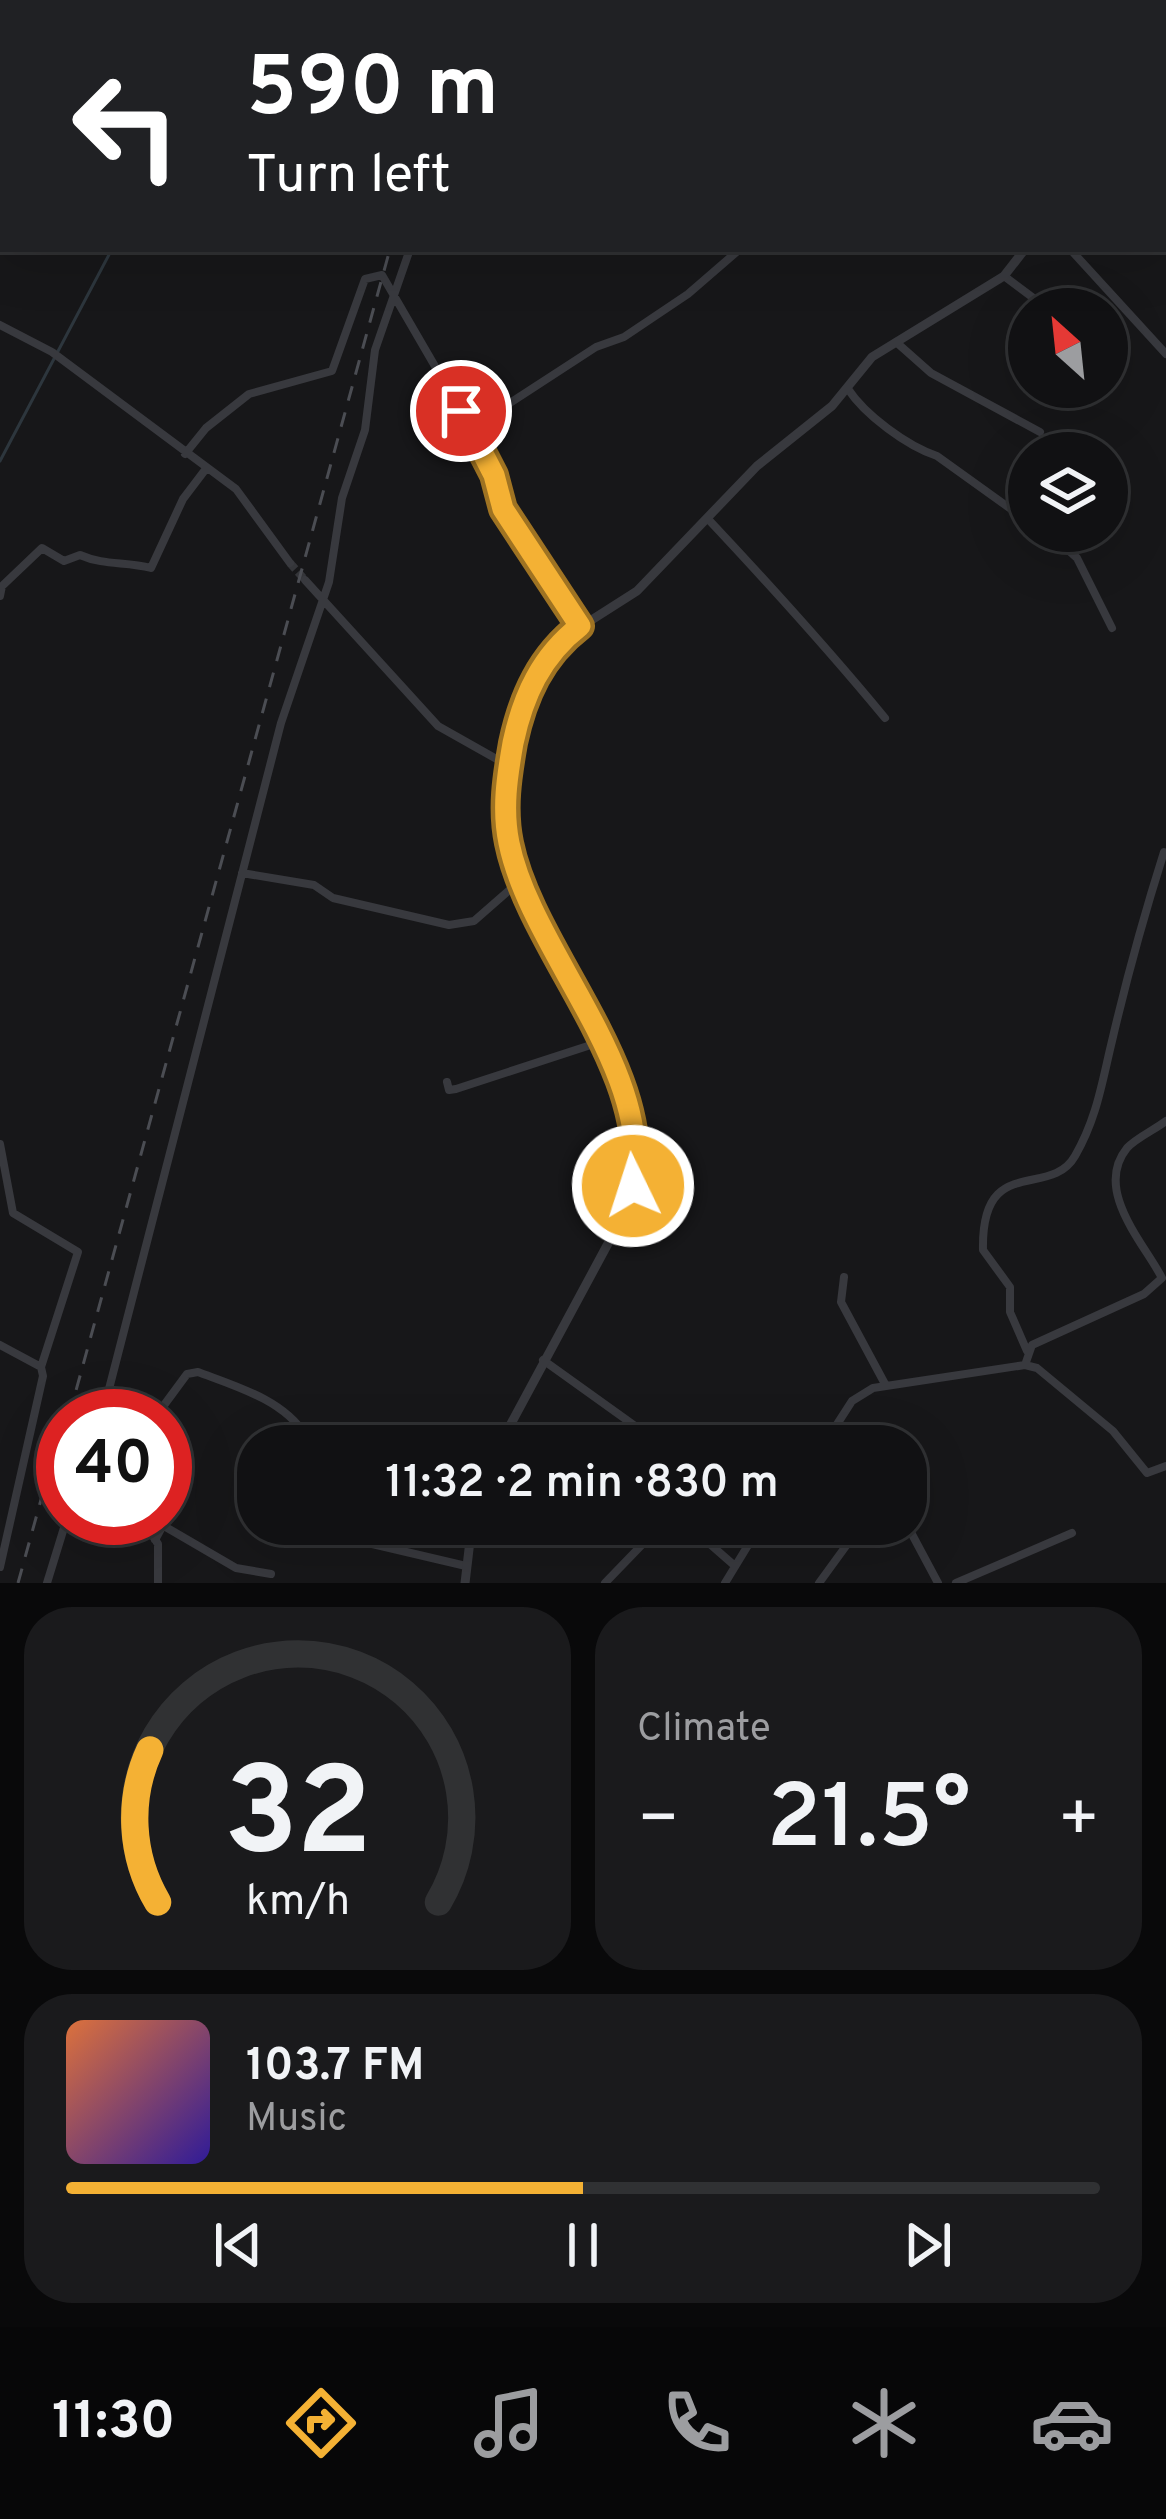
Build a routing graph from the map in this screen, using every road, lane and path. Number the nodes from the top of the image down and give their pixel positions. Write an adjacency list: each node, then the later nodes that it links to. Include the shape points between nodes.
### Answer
1 (409, 252): 7 (street)
2 (736, 252): 12 (street, via 640,326)
3 (1022, 252): 5 (street)
4 (1073, 252): 10 (street)
5 (1004, 276): 6 (street); 9 (street)
6 (1020, 288)
7 (394, 290): 12 (street); 14 (street, via 385,277 369,274 332,371 249,394); 22 (street)
8 (0, 326): 14 (street, via 52,352)
9 (895, 340): 11 (street); 13 (street, via 931,373)
10 (1166, 354)
11 (848, 389): 16 (street, via 920,450); 17 (street)
12 (470, 429): 23 (street, via 511,522)
13 (1040, 432)
14 (184, 454): 15 (street)
15 (205, 470): 19 (street, via 236,489); 21 (street, via 152,568 80,555 64,560 42,548)
16 (1008, 507)
17 (708, 519): 23 (street, via 637,591); 25 (street, via 824,639)
18 (1071, 552): 24 (street)
19 (290, 563)
20 (305, 580): 22 (street)
21 (0, 596)
22 (324, 600): 26 (street, via 438,726); 28 (street, via 296,671)
23 (580, 626): 26 (street, via 535,674)
24 (1112, 628)
25 (885, 718)
26 (509, 766): 29 (street, via 506,825)
27 (1164, 852): 36 (street, via 1132,954 1102,1098 1073,1161 1022,1179 988,1209 983,1250 1010,1287 1010,1312)
28 (242, 873): 29 (street, via 449,925 474,921); 41 (street)
29 (522, 879): 30 (street)
30 (601, 1041): 31 (street, via 456,1089); 37 (street, via 627,1114 633,1186)
31 (447, 1082)
32 (1166, 1121): 36 (street, via 1128,1146 1115,1184 1162,1279)
33 (0, 1144): 39 (street, via 13,1213 78,1252)
34 (844, 1277): 40 (street, via 841,1302)
35 (0, 1345): 39 (street)
36 (1027, 1351): 38 (street)
37 (542, 1359): 44 (street); 45 (street)
38 (1025, 1365): 40 (street); 47 (street, via 1113,1431 1148,1473)
39 (41, 1367): 61 (street)
40 (885, 1384): 46 (street, via 853,1401)
41 (110, 1389)
42 (176, 1389): 43 (street, via 198,1372 278,1407)
43 (299, 1425)
44 (509, 1425)
45 (634, 1425)
46 (837, 1425)
47 (1166, 1466)
48 (1072, 1533): 70 (street)
49 (192, 1542): 62 (street, via 236,1568)
50 (59, 1545): 63 (street)
51 (156, 1545): 64 (street)
52 (377, 1545): 59 (street)
53 (469, 1545): 59 (street)
54 (642, 1545): 66 (street)
55 (711, 1545): 60 (street)
56 (748, 1545): 60 (street)
57 (847, 1545): 68 (street)
58 (918, 1545): 69 (street)
59 (466, 1566): 65 (street)
60 (735, 1566): 67 (street)
61 (0, 1567)
62 (271, 1574)
63 (47, 1583)
64 (158, 1583)
65 (465, 1583)
66 (605, 1583)
67 (724, 1583)
68 (819, 1583)
69 (938, 1583)
70 (956, 1583)

